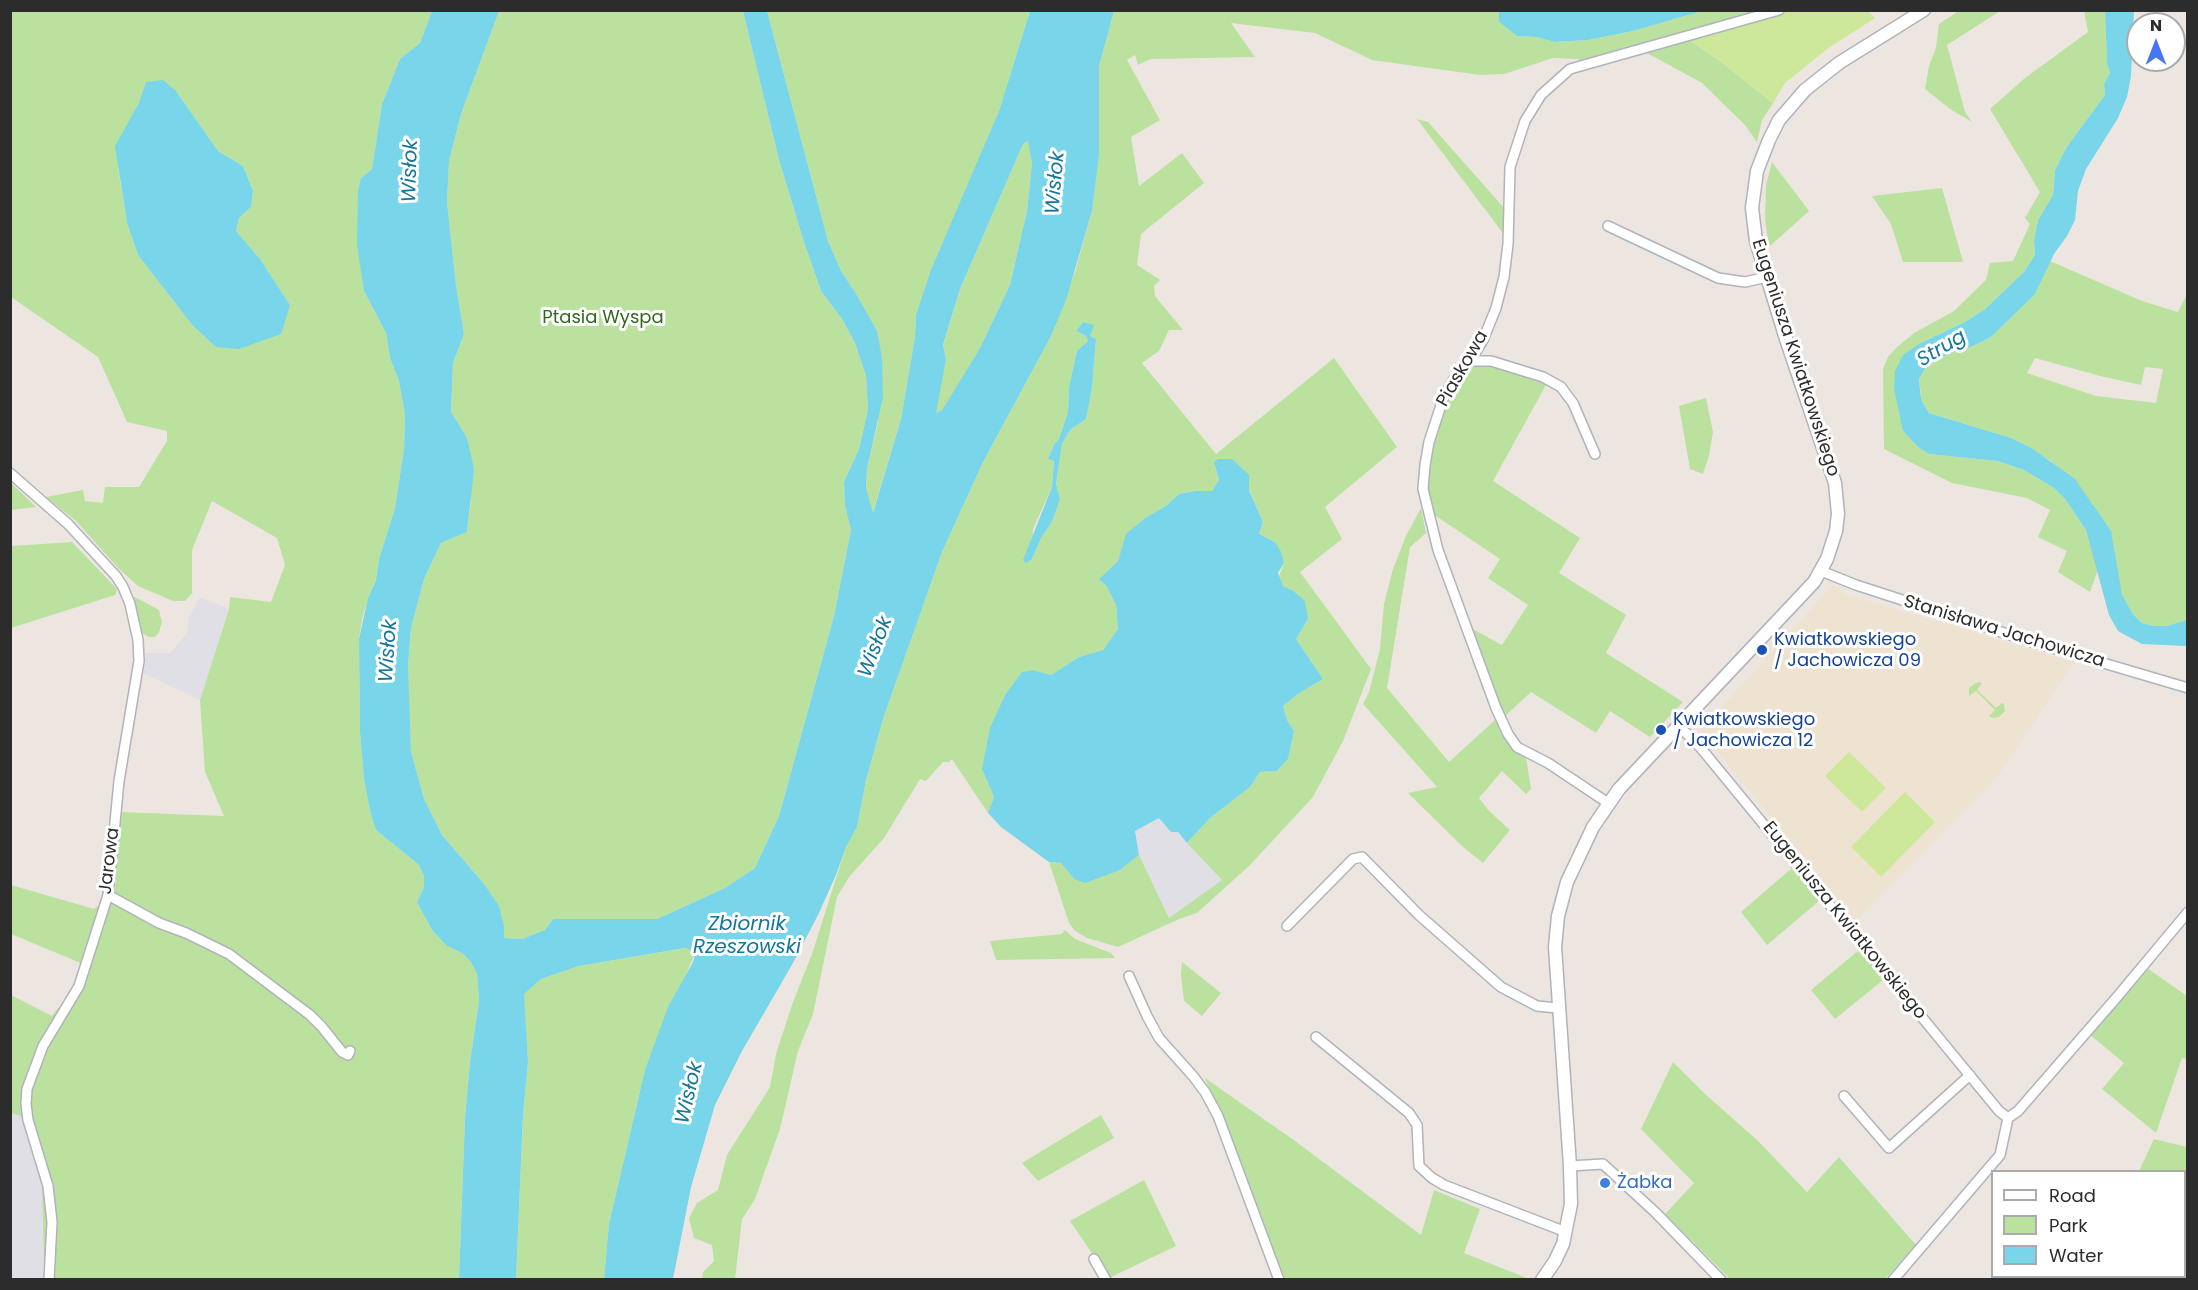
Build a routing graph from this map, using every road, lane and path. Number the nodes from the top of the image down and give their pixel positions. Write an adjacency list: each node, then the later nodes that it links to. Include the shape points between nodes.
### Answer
1 (1779, 10): 5 (street, Piaskowa, via 1570,69 1541,95 1514,149 1504,277 1496,308)
2 (1924, 10): 4 (street, Eugeniusza Kwiatkowskiego, via 1839,63 1779,120 1762,157 1753,198 1754,226)
3 (1608, 226): 4 (street, via 1718,278 1745,282)
4 (1767, 277): 8 (street, Eugeniusza Kwiatkowskiego, via 1835,483 1836,531)
5 (1470, 361): 6 (street, via 1491,360 1561,387 1573,404); 11 (street, Piaskowa, via 1443,399 1425,465 1423,489 1438,550 1508,734 1517,747)
6 (1595, 454)
7 (10, 473): 12 (street, Jarowa, via 68,524 116,576 130,604 136,628 139,661 119,781)
8 (1821, 571): 9 (street, Stanisława Jachowicza, via 2032,642); 10 (street, Eugeniusza Kwiatkowskiego, via 1804,594)
9 (2187, 688)
10 (1678, 725): 11 (street, Eugeniusza Kwiatkowskiego); 19 (street, Eugeniusza Kwiatkowskiego)
11 (1608, 803): 16 (street, Eugeniusza Kwiatkowskiego, via 1584,844 1562,897 1555,947)
12 (108, 895): 18 (street, via 229,954 310,1015 342,1052); 25 (street, Jarowa, via 79,986 43,1046 27,1089 28,1120 48,1186 52,1222)
13 (2187, 912): 21 (street, via 2018,1112)
14 (1287, 926): 16 (street, via 1353,859 1362,857 1419,915 1502,987 1537,1006)
15 (1129, 976): 27 (street, via 1159,1038 1193,1076 1218,1116)
16 (1558, 1008): 22 (street, Eugeniusza Kwiatkowskiego)
17 (1316, 1037): 23 (street, via 1409,1113 1417,1125 1419,1166 1432,1178)
18 (350, 1051)
19 (1970, 1075): 20 (street, via 1889,1148); 21 (street, Eugeniusza Kwiatkowskiego)
20 (1844, 1096)
21 (2008, 1118): 30 (street, via 2000,1155)
22 (1570, 1166): 23 (street, Eugeniusza Kwiatkowskiego, via 1571,1204); 29 (street, via 1604,1164)
23 (1566, 1233): 28 (street, Eugeniusza Kwiatkowskiego)
24 (1094, 1259): 26 (street)
25 (49, 1280)
26 (1106, 1280)
27 (1280, 1280)
28 (1542, 1280)
29 (1721, 1280)
30 (1893, 1280)

